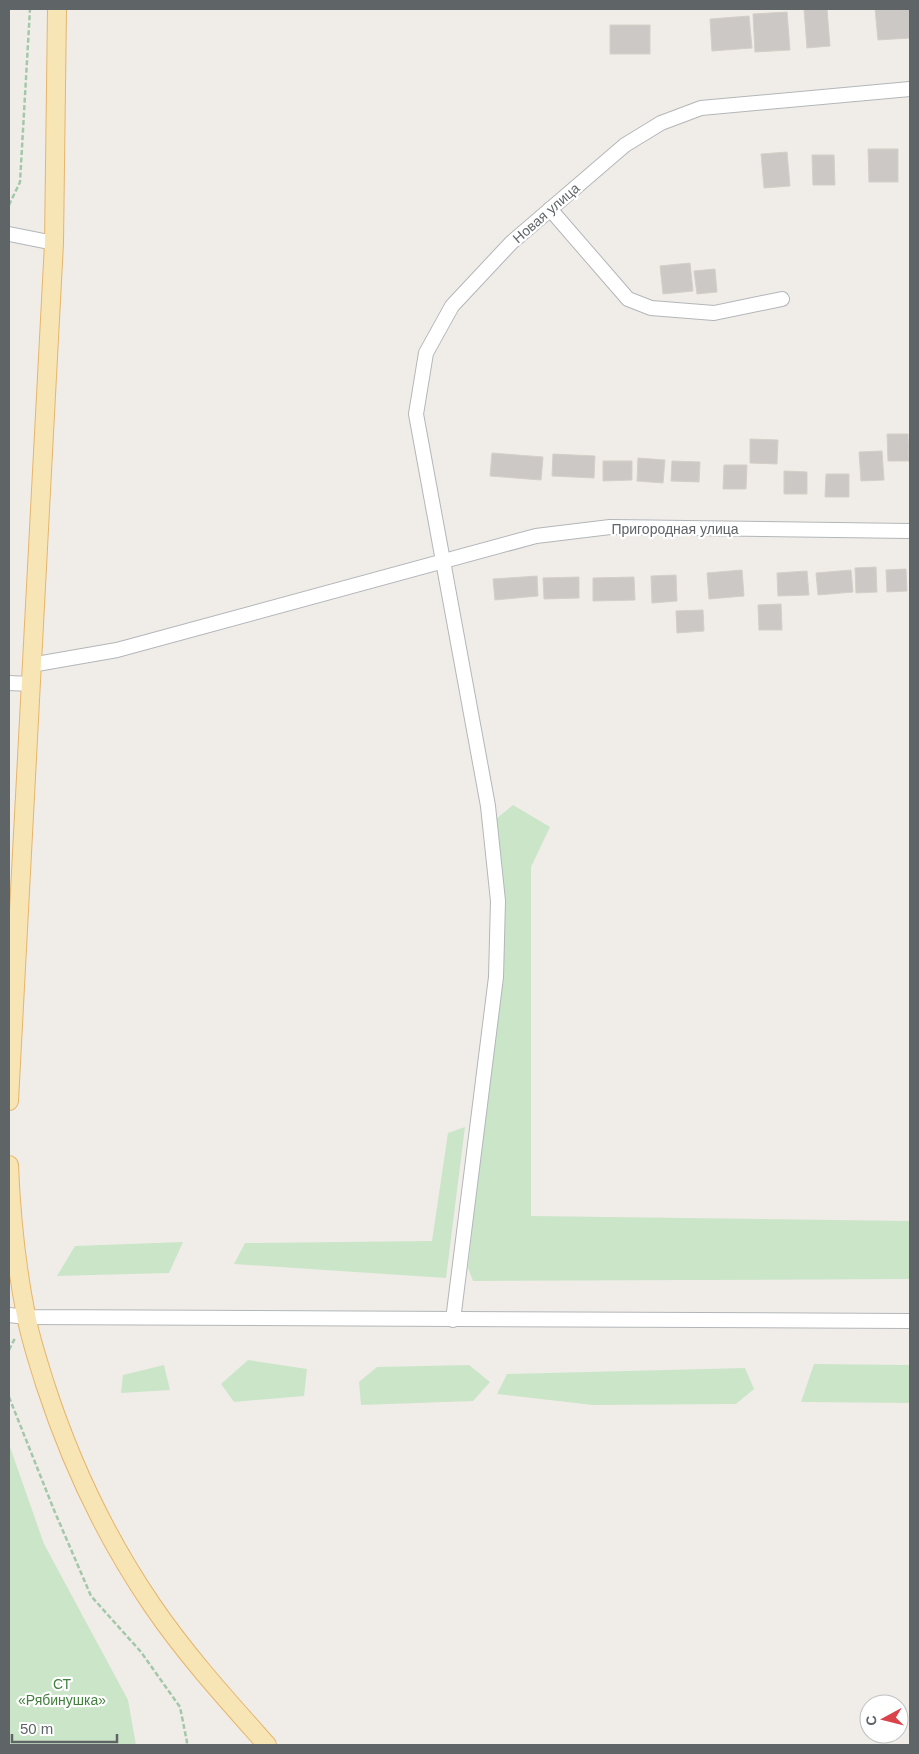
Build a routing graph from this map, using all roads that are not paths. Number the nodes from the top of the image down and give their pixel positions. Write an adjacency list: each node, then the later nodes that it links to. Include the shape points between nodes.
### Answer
1 (58, 9): 5 (main road)
2 (910, 89): 3 (street, Новая улица, via 701,108 661,123 625,145)
3 (550, 209): 6 (street, via 628,300 651,308 714,313); 8 (street, Новая улица, via 511,243 452,306 426,353 416,414)
4 (9, 234): 5 (street)
5 (54, 243): 9 (main road)
6 (782, 299)
7 (910, 531): 8 (street, Пригородная улица, via 610,527 536,536)
8 (444, 562): 9 (street, Пригородная улица, via 117,650); 15 (street, Новая улица, via 488,806 498,901 496,977)
9 (31, 664): 11 (main road)
10 (9, 683): 11 (street)
11 (30, 684): 12 (main road)
12 (9, 1101)
13 (9, 1165): 14 (main road)
14 (17, 1316): 15 (street); 17 (main road, via 37,1359 58,1426 79,1477 103,1522 152,1605 214,1686)
15 (453, 1320): 16 (street)
16 (910, 1321)
17 (267, 1745)

